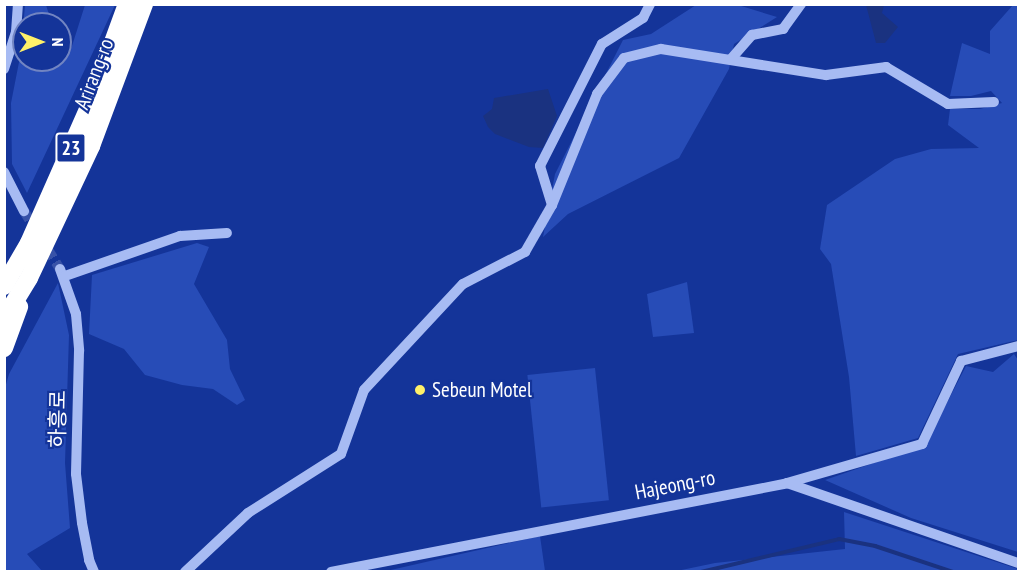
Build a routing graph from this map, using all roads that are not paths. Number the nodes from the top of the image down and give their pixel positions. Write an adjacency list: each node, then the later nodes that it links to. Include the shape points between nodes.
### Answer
1 (18, 4): 7 (street, via 16,32)
2 (127, 4): 14 (highway, Arirang-ro / 23, via 90,105 28,243)
3 (144, 4): 13 (highway, Arirang-ro / 23, via 91,146)
4 (650, 4): 10 (street, via 643,18 602,44 540,166)
5 (801, 4): 6 (street, via 783,29 752,35)
6 (731, 58): 8 (street, via 826,75 886,67 948,104); 10 (street, via 661,49 624,58 597,94)
7 (4, 69)
8 (994, 102)
9 (5, 175): 11 (street)
10 (552, 205): 21 (street, via 525,252 463,284 364,390 341,454 248,513)
11 (24, 211)
12 (227, 233): 20 (street, 하흥로, via 180,236 62,272 76,314 76,474)
13 (28, 278): 15 (highway, Arirang-ro); 17 (highway, 23)
14 (4, 286)
15 (4, 319)
16 (1018, 346): 18 (street, Hajeong-ro, via 961,361 922,444)
17 (4, 348)
18 (787, 483): 19 (street); 22 (street, Hajeong-ro)
19 (1018, 563)
20 (94, 572)
21 (185, 572)
22 (331, 572)

